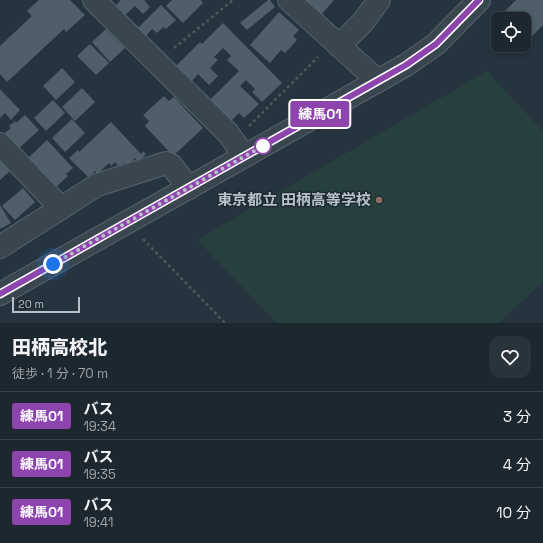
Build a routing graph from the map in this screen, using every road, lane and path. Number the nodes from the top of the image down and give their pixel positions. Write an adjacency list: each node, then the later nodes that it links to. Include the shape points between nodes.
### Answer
1 (94, 0): 7 (street)
2 (233, 0): 7 (path)
3 (289, 0): 6 (street)
4 (379, 0): 6 (street, via 363,22)
5 (479, 0): 8 (street, via 436,44)
6 (337, 44): 8 (street); 10 (path, via 249,126)
7 (157, 63): 10 (street, via 228,133)
8 (378, 81): 10 (street)
9 (0, 144): 12 (street)
10 (238, 148): 11 (street)
11 (189, 188): 12 (street, via 171,165 166,163 97,185); 15 (street)
12 (61, 208): 14 (street)
13 (140, 235): 16 (path)
14 (0, 247)
15 (0, 294)
16 (225, 323)

